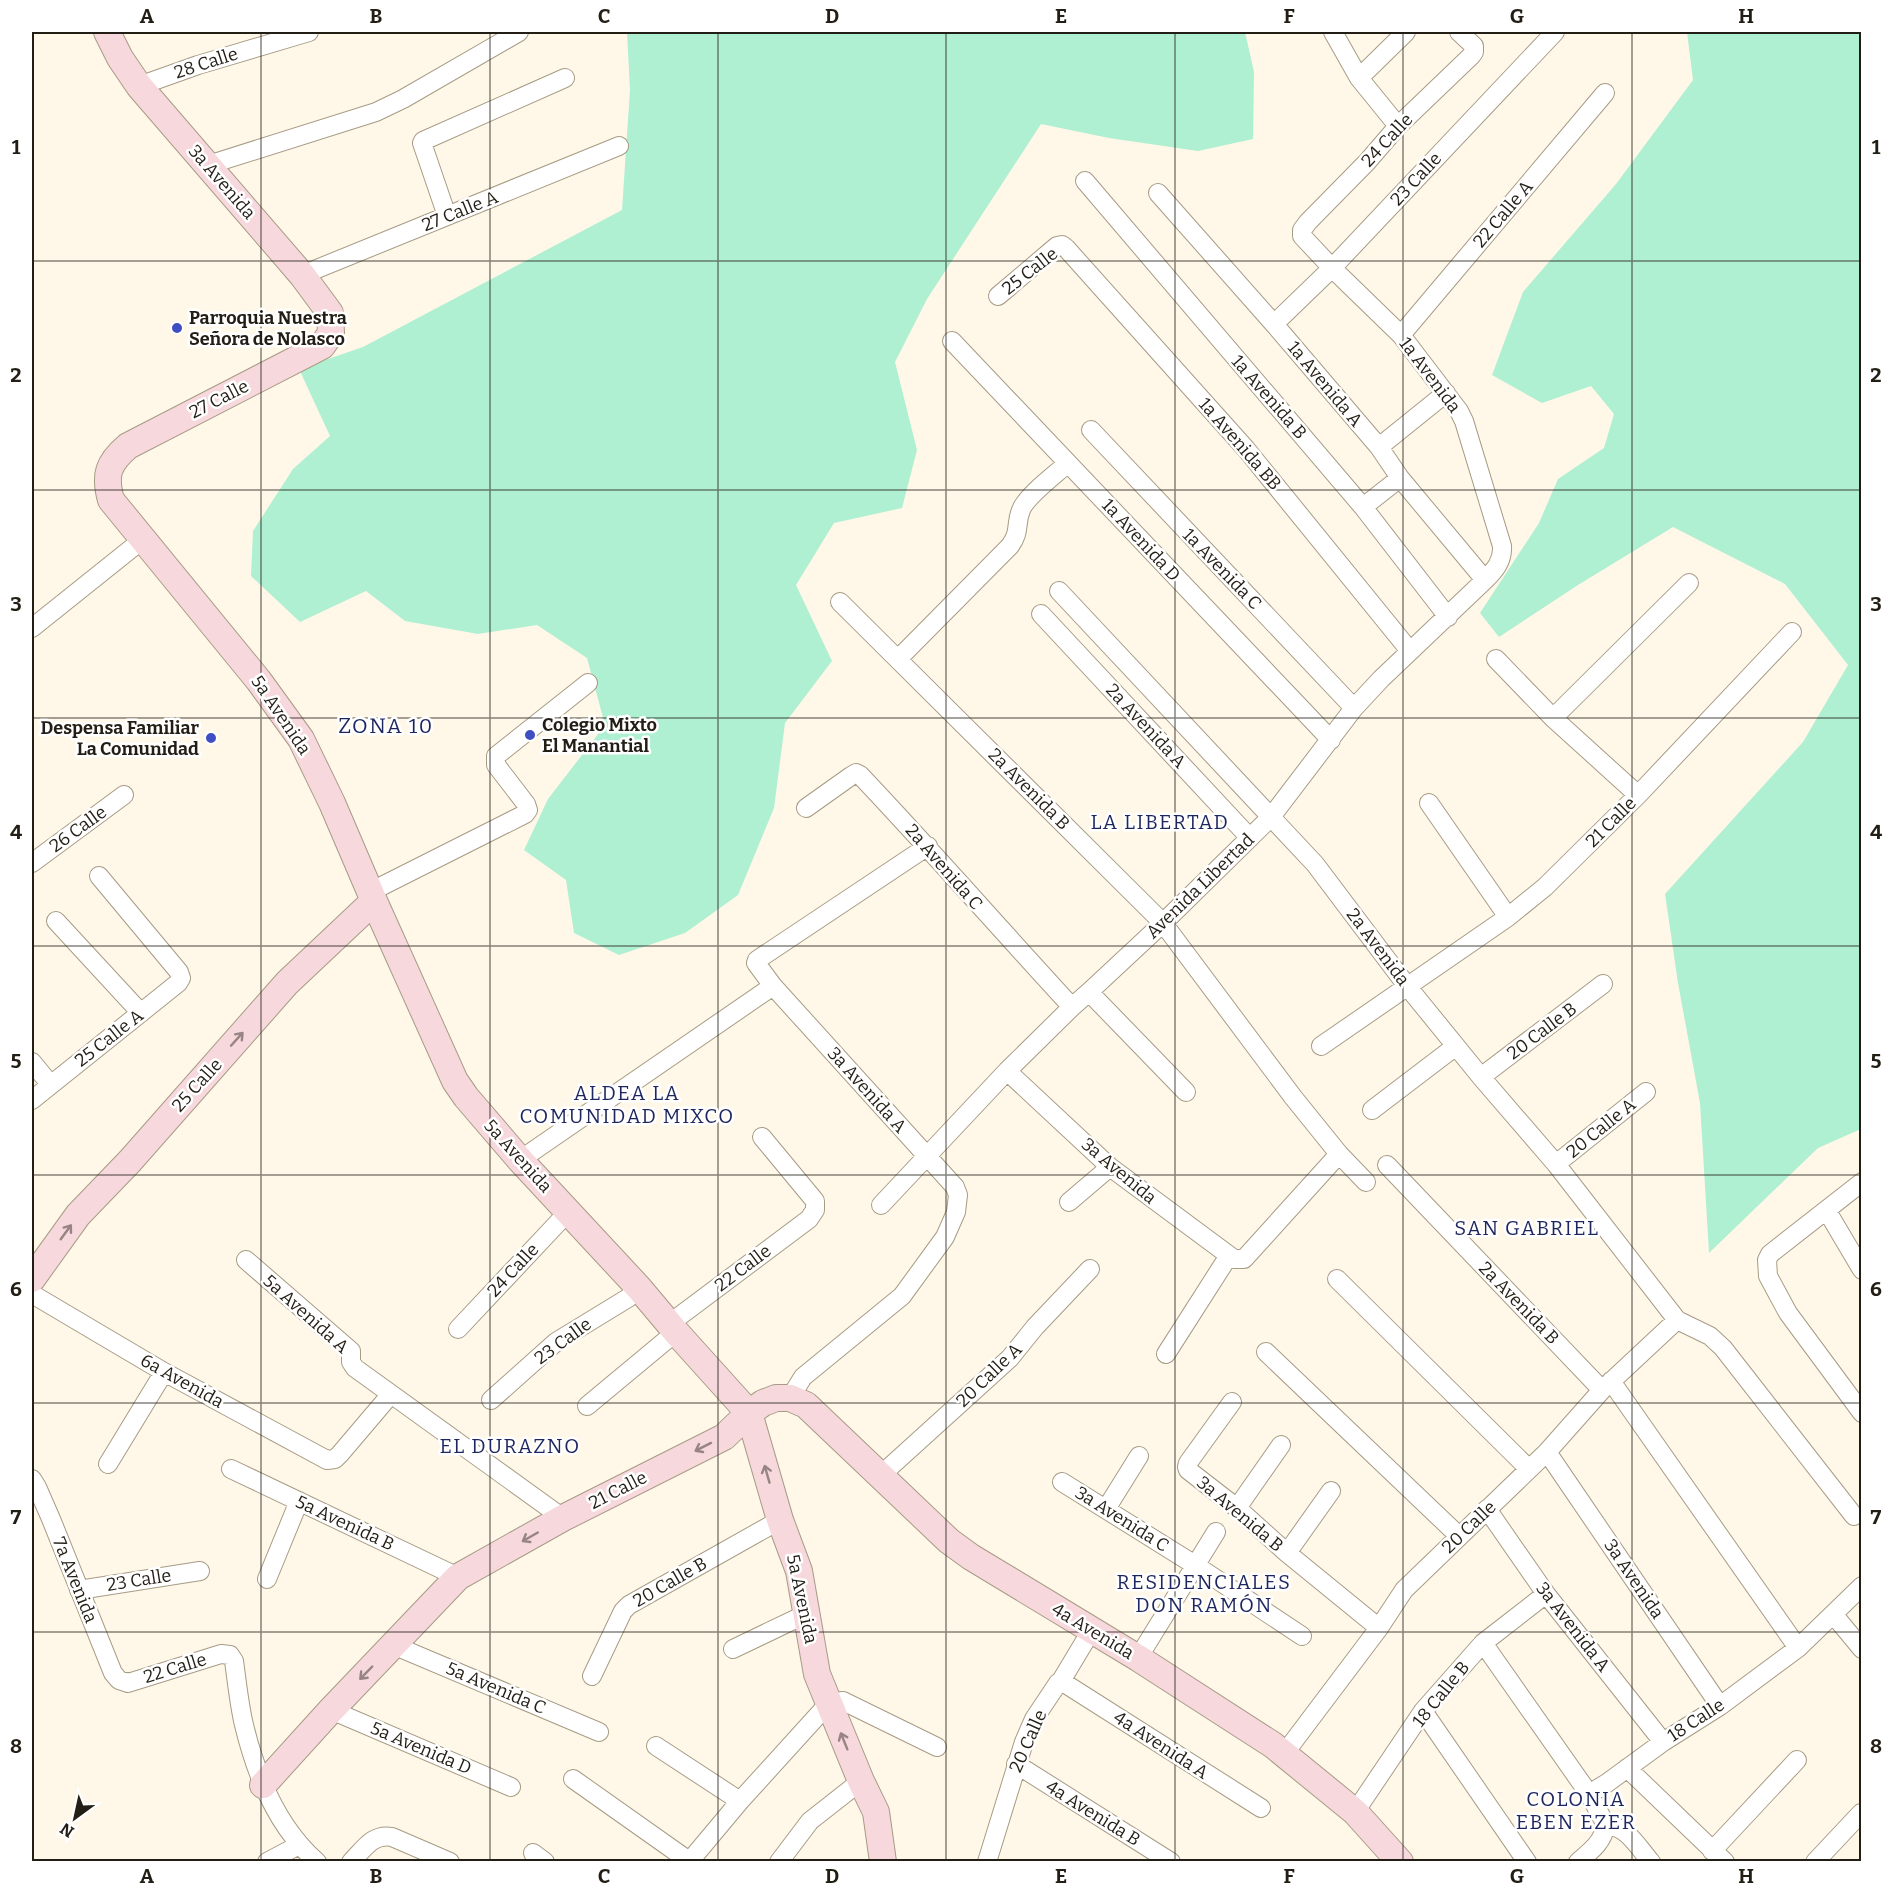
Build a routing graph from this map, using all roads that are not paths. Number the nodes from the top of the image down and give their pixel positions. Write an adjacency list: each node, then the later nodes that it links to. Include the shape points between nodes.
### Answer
1 (107, 32): 10 (street, 3a Avenida)
2 (309, 32): 10 (street, 28 Calle)
3 (519, 32): 14 (street, via 376,112)
4 (1333, 32): 9 (street)
5 (1406, 32): 9 (street)
6 (1459, 32): 12 (street, 24 Calle, via 1474,46 1474,52)
7 (1555, 32): 20 (street, 23 Calle)
8 (565, 78): 17 (street, via 423,141)
9 (1359, 78): 12 (street)
10 (138, 86): 14 (street, 3a Avenida)
11 (1605, 93): 25 (street, 22 Calle A)
12 (1398, 126): 18 (street, 24 Calle)
13 (619, 146): 17 (street, 27 Calle A)
14 (207, 165): 21 (street, 3a Avenida)
15 (1085, 181): 33 (street, 1a Avenida B)
16 (1158, 193): 23 (street, 1a Avenida A)
17 (447, 216): 21 (street, 27 Calle A)
18 (1302, 230): 20 (street, 1a Avenida, via 1302,236)
19 (1062, 245): 22 (street, 25 Calle); 44 (street, 1a Avenida BB, via 1246,449)
20 (1332, 268): 23 (street, 23 Calle); 25 (street, 1a Avenida)
21 (302, 275): 24 (street, 3a Avenida, via 330,313)
22 (998, 296)
23 (1274, 324): 29 (street, 1a Avenida A)
24 (332, 333): 31 (street, 27 Calle, via 322,346 128,446)
25 (1401, 336): 27 (street, 1a Avenida)
26 (952, 341): 30 (street, 1a Avenida D)
27 (1446, 393): 29 (street); 35 (street, 1a Avenida, via 1464,421)
28 (1090, 430): 48 (street, 1a Avenida C)
29 (1378, 447): 32 (street, 1a Avenida A)
30 (1068, 463): 45 (street, via 1026,502 1019,517 1018,533 1010,546); 50 (street, 1a Avenida D)
31 (109, 469): 34 (street, 5a Avenida, via 111,500)
32 (1400, 478): 33 (street); 36 (street, 1a Avenida A)
33 (1363, 507): 41 (street, 1a Avenida B)
34 (142, 540): 42 (street); 60 (street, 5a Avenida, via 260,681 301,739)
35 (1503, 554): 36 (street, Avenida Libertad)
36 (1485, 580): 41 (street, Avenida Libertad)
37 (1689, 583): 49 (street)
38 (1059, 591): 55 (street, 2a Avenida)
39 (840, 602): 45 (street, 2a Avenida B)
40 (1041, 614): 56 (street, 2a Avenida A)
41 (1448, 617): 44 (street, Avenida Libertad)
42 (32, 628)
43 (1792, 632): 52 (street, 21 Calle)
44 (1410, 651): 48 (street, Avenida Libertad)
45 (898, 659): 63 (street, 2a Avenida B)
46 (1496, 660): 49 (street)
47 (588, 683): 60 (street, 25 Calle, via 496,756 495,765 526,804 525,814)
48 (1354, 708): 50 (street, Avenida Libertad)
49 (1553, 718): 52 (street)
50 (1331, 740): 55 (street, Avenida Libertad)
51 (124, 795): 58 (street, 26 Calle)
52 (1638, 795): 61 (street, 21 Calle, via 1545,887)
53 (1429, 803): 61 (street)
54 (806, 808): 57 (street, 2a Avenida C, via 856,773)
55 (1271, 817): 56 (street, Avenida Libertad); 66 (street, 2a Avenida, via 1315,864)
56 (1250, 838): 63 (street, Avenida Libertad)
57 (928, 846): 65 (street, 3a Avenida A, via 758,960 757,966); 68 (street, 2a Avenida C)
58 (32, 863)
59 (99, 876): 69 (street, 25 Calle A, via 181,978)
60 (372, 896): 83 (street, 5a Avenida, via 455,1081); 97 (street, 25 Calle, one-way to 60, via 78,1215 287,983)
61 (1508, 917): 66 (street, 21 Calle)
62 (56, 921): 69 (street)
63 (1163, 923): 67 (street, Avenida Libertad); 81 (street, 2a Avenida B)
64 (1603, 984): 74 (street, 20 Calle B)
65 (773, 986): 82 (street, 3a Avenida A); 83 (street)
66 (1407, 986): 70 (street, 21 Calle); 71 (street, 2a Avenida)
67 (1089, 992): 68 (street, Avenida Libertad); 76 (street)
68 (1072, 1007): 73 (street, Avenida Libertad)
69 (141, 1012): 75 (street, 25 Calle A)
70 (1321, 1046)
71 (1456, 1046): 74 (street, 2a Avenida); 79 (street)
72 (32, 1062): 75 (street)
73 (1007, 1071): 82 (street, Avenida Libertad); 86 (street, 3a Avenida)
74 (1481, 1077): 84 (street, 2a Avenida)
75 (50, 1084): 78 (street, 25 Calle A)
76 (1186, 1092)
77 (1646, 1092): 84 (street, 20 Calle A)
78 (32, 1100)
79 (1372, 1110)
80 (762, 1137): 102 (street, 22 Calle, via 815,1201 816,1210)
81 (1339, 1154): 87 (street, 2a Avenida B); 93 (street, via 1244,1258)
82 (927, 1156): 90 (street, Avenida Libertad); 109 (street, 3a Avenida A, via 958,1195 956,1212 945,1237 902,1296 803,1377)
83 (520, 1160): 92 (street, 5a Avenida)
84 (1556, 1164): 101 (street, 2a Avenida)
85 (1387, 1165): 107 (street, 2a Avenida B)
86 (1110, 1167): 89 (street); 93 (street, 3a Avenida)
87 (1366, 1182)
88 (1862, 1182): 91 (street)
89 (1069, 1202)
90 (880, 1205)
91 (1827, 1211): 96 (street); 114 (street, via 1770,1254 1768,1276 1788,1313)
92 (568, 1212): 99 (street, 5a Avenida); 103 (street, 24 Calle)
93 (1234, 1258): 105 (street)
94 (246, 1260): 108 (street, 5a Avenida A, via 351,1350 355,1368)
95 (1090, 1269): 121 (street, 20 Calle A, via 1010,1358)
96 (1862, 1270)
97 (32, 1279)
98 (1337, 1279): 119 (street)
99 (639, 1288): 102 (street, 5a Avenida); 110 (street, 23 Calle, via 556,1342)
100 (32, 1294): 106 (street, 6a Avenida)
101 (1677, 1320): 107 (street, 20 Calle); 129 (street, via 1710,1336 1723,1348)
102 (672, 1328): 112 (street, 22 Calle); 113 (street, 5a Avenida)
103 (458, 1329)
104 (1266, 1353): 133 (street)
105 (1166, 1354)
106 (164, 1372): 108 (street, 6a Avenida, via 327,1460 335,1459); 118 (street)
107 (1607, 1385): 116 (street, 20 Calle); 149 (street, 2a Avenida B)
108 (391, 1394): 130 (street, 5a Avenida A)
109 (790, 1398): 113 (street, 21 Calle, via 776,1398); 121 (street, 4a Avenida, via 806,1405)
110 (491, 1400)
111 (1232, 1402): 126 (street, 3a Avenida B, via 1187,1467)
112 (587, 1406)
113 (749, 1413): 130 (street, 21 Calle, one-way to 130, via 724,1437); 131 (street, 5a Avenida, one-way to 113)
114 (1862, 1413)
115 (1281, 1445): 126 (street)
116 (1547, 1452): 119 (street, 20 Calle); 157 (street, 3a Avenida)
117 (1139, 1456): 127 (street)
118 (108, 1464)
119 (1529, 1468): 128 (street, 20 Calle)
120 (231, 1469): 125 (street, 5a Avenida B)
121 (881, 1474): 145 (street, 4a Avenida, via 949,1542)
122 (32, 1479): 140 (street, 7a Avenida)
123 (1062, 1482): 127 (street, 3a Avenida C)
124 (1331, 1491): 134 (street)
125 (299, 1501): 137 (street, 5a Avenida B); 138 (street)
126 (1237, 1508): 134 (street, 3a Avenida B)
127 (1106, 1509): 135 (street, 3a Avenida C)
128 (1487, 1509): 133 (street, 20 Calle); 141 (street, 3a Avenida A)
129 (1854, 1516)
130 (563, 1518): 137 (street, 21 Calle, one-way to 137)
131 (780, 1520): 142 (street, 5a Avenida, via 799,1570); 153 (street, 20 Calle B, via 629,1605)
132 (1216, 1532): 135 (street)
133 (1459, 1536): 144 (street, 20 Calle, via 1404,1590)
134 (1287, 1553): 144 (street, 3a Avenida B)
135 (1196, 1565): 146 (street, 3a Avenida C); 152 (street)
136 (200, 1571): 140 (street, 23 Calle)
137 (458, 1577): 148 (street, 21 Calle)
138 (267, 1580)
139 (1862, 1586): 143 (street, 18 Calle)
140 (79, 1590): 154 (street, 7a Avenida)
141 (1546, 1594): 147 (street, 18 Calle B); 161 (street, 3a Avenida A)
142 (806, 1614): 150 (street); 156 (street, 5a Avenida, via 817,1674)
143 (1833, 1614): 149 (street, 18 Calle); 151 (street)
144 (1379, 1628): 164 (street, 20 Calle)
145 (1091, 1631): 152 (street, 4a Avenida); 155 (street, 20 Calle)
146 (1302, 1636)
147 (1483, 1643): 159 (street, 18 Calle B); 172 (street)
148 (393, 1645): 158 (street, 21 Calle, one-way to 158); 160 (street, 5a Avenida C)
149 (1798, 1647): 157 (street, 18 Calle)
150 (733, 1649)
151 (1862, 1649)
152 (1138, 1658): 164 (street, 4a Avenida)
153 (592, 1676)
154 (119, 1680): 170 (street, 22 Calle, via 128,1683 221,1654 230,1655 243,1724)
155 (1061, 1681): 166 (street, 20 Calle, via 1034,1719); 174 (street, 4a Avenida A)
156 (829, 1703): 163 (street, via 843,1701); 169 (street, 5a Avenida, one-way to 156); 173 (street)
157 (1720, 1706): 161 (street, 18 Calle)
158 (331, 1710): 170 (street, 21 Calle); 171 (street, 5a Avenida D)
159 (1423, 1711): 175 (street, 18 Calle B); 190 (street)
160 (599, 1732)
161 (1663, 1742): 167 (street, 18 Calle)
162 (656, 1746): 173 (street)
163 (936, 1747)
164 (1284, 1754): 175 (street, 4a Avenida)
165 (1797, 1760): 179 (street)
166 (1016, 1764): 181 (street, 20 Calle); 188 (street, 4a Avenida B)
167 (1627, 1768): 172 (street, 18 Calle); 179 (street)
168 (573, 1779): 182 (street)
169 (861, 1781): 180 (street, 5a Avenida, via 876,1812); 187 (street, via 810,1821)
170 (263, 1785): 178 (street)
171 (511, 1787)
172 (1589, 1794): 177 (street)
173 (740, 1801): 182 (street)
174 (1261, 1808)
175 (1355, 1812): 189 (street, 4a Avenida)
176 (1861, 1813): 193 (street)
177 (1606, 1825): 191 (street, via 1600,1842); 192 (street, via 1623,1829)
178 (299, 1845): 183 (street); 184 (street)
179 (1718, 1856)
180 (883, 1858)
181 (991, 1860)
182 (689, 1861)
183 (267, 1862)
184 (317, 1862)
185 (351, 1862): 186 (street, via 383,1835)
186 (450, 1862)
187 (779, 1862)
188 (1171, 1862)
189 (1400, 1862)
190 (1527, 1862)
191 (1578, 1862)
192 (1651, 1862)
193 (1815, 1862)

